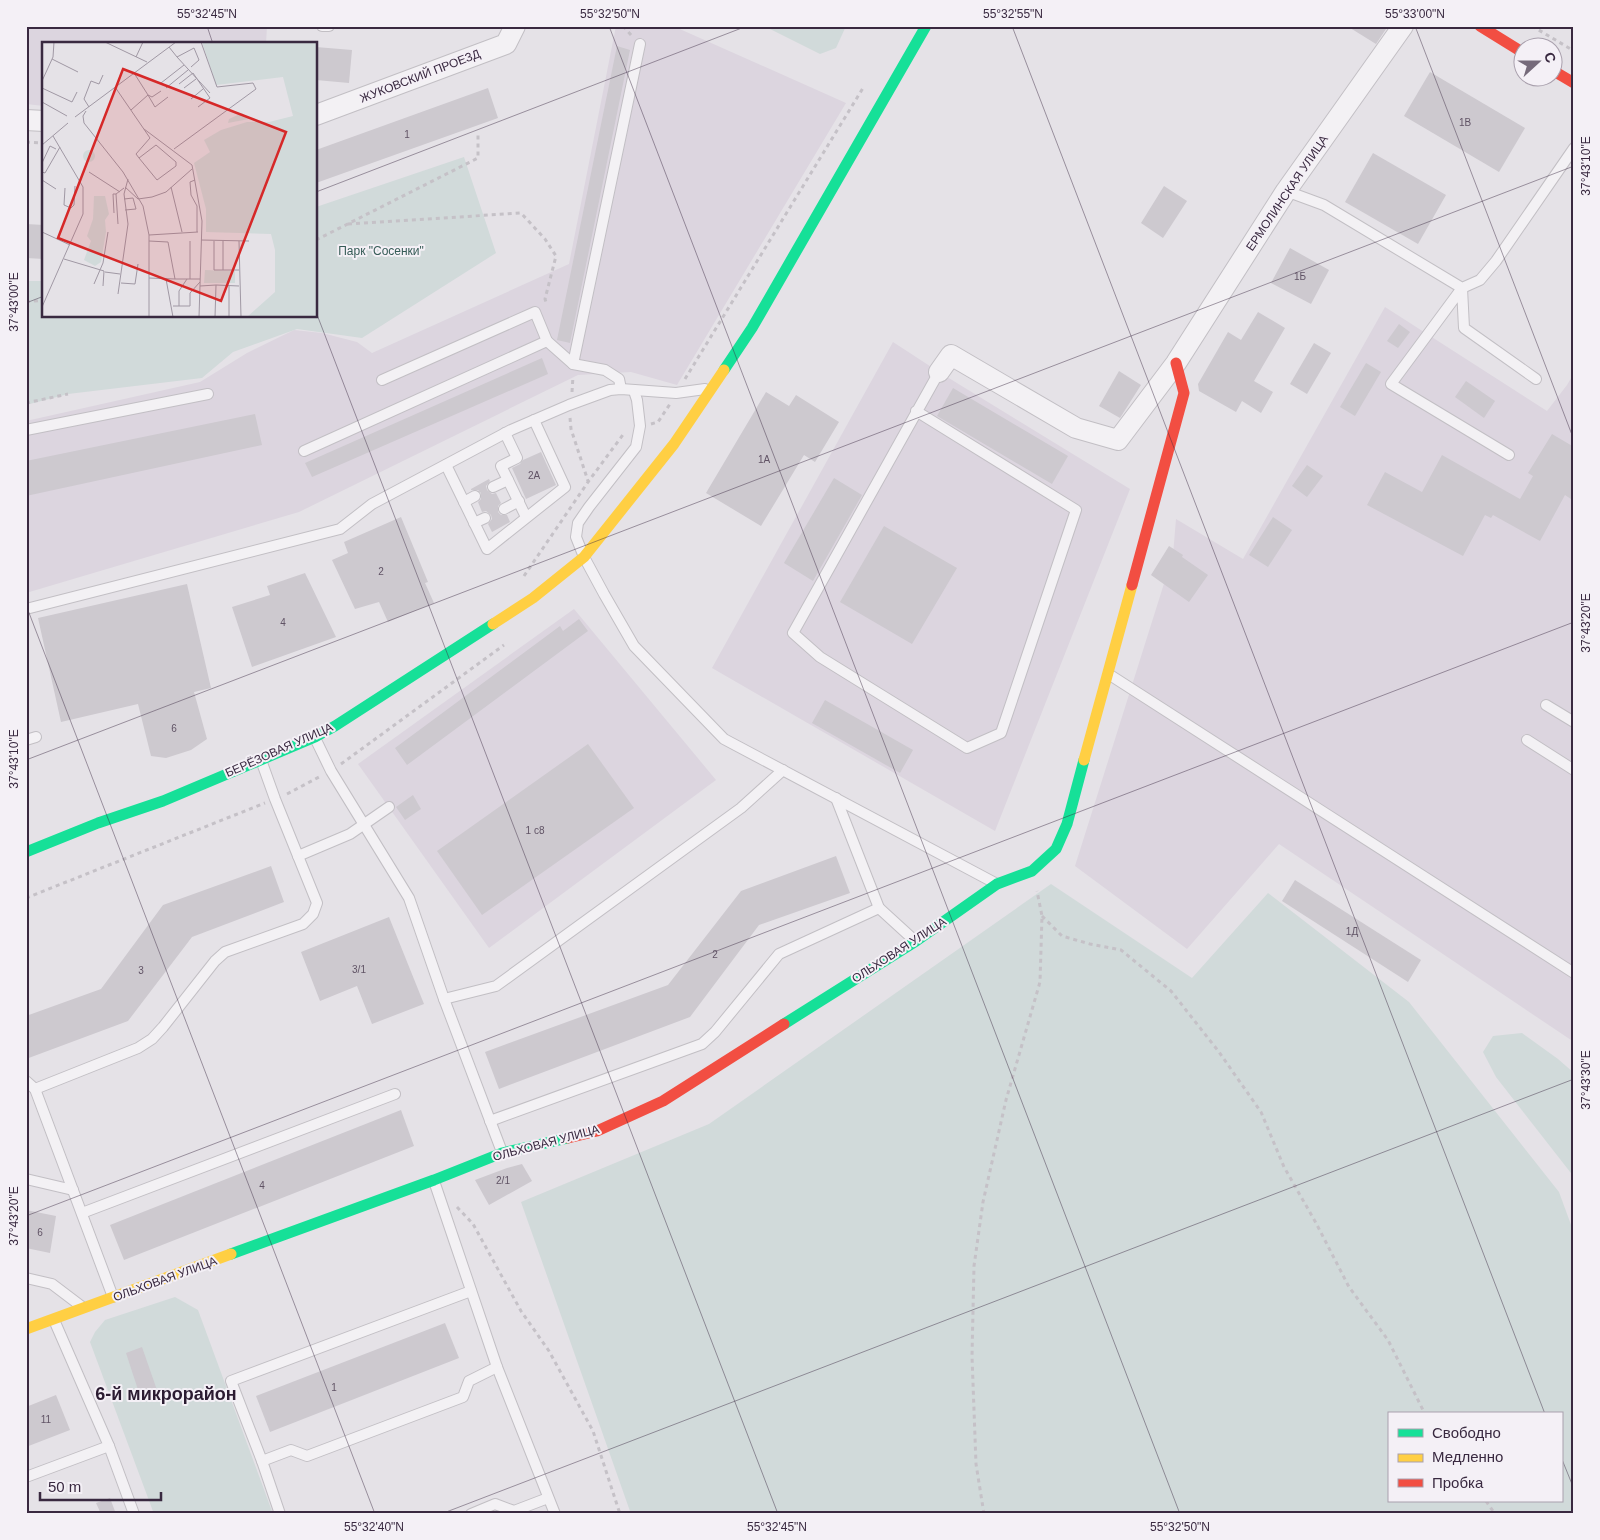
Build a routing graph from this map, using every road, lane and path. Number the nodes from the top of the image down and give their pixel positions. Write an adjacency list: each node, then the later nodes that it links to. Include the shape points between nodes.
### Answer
1 (322, 26): 2 (lane)
2 (329, 26)
3 (515, 26): 14 (street, ЖУКОВСКИЙ ПРОЕЗД, via 506,44)
4 (926, 26): 34 (street, БЕРЁЗОВАЯ УЛИЦА, via 752,328)
5 (1403, 26): 21 (street, ЕРМОЛИНСКАЯ УЛИЦА)
6 (1480, 26): 9 (street)
7 (1532, 26): 10 (path)
8 (640, 44): 30 (lane)
9 (1512, 46)
10 (1574, 51)
11 (1562, 76): 12 (street)
12 (1574, 83)
13 (865, 85): 37 (path)
14 (318, 115)
15 (26, 120): 16 (street)
16 (42, 121)
17 (478, 132): 22 (path, via 478,158)
18 (26, 142): 19 (path)
19 (42, 143)
20 (1574, 148): 24 (lane, via 1496,261 1480,280)
21 (1286, 191): 24 (lane, via 1324,205); 29 (street, ЕРМОЛИНСКАЯ УЛИЦА)
22 (348, 224): 23 (path); 27 (path, via 520,213 556,256 545,298)
23 (318, 239)
24 (1462, 288): 32 (lane, via 1464,328); 48 (lane, via 1391,384)
25 (42, 300): 26 (path)
26 (26, 302)
27 (548, 308)
28 (547, 340): 30 (lane); 33 (lane, via 535,312); 47 (lane)
29 (1176, 363): 31 (street, ЕРМОЛИНСКАЯ УЛИЦА, via 1118,440 1076,428 951,355); 64 (street, via 1184,394)
30 (572, 364): 35 (lane, via 605,370 619,379); 41 (path, via 573,387)
31 (939, 372): 42 (lane)
32 (1536, 379)
33 (382, 380)
34 (711, 388): 37 (lane); 60 (street, БЕРЁЗОВАЯ УЛИЦА, via 674,444)
35 (622, 389): 36 (lane); 41 (lane, via 610,390)
36 (634, 391): 37 (lane); 44 (lane)
37 (676, 393): 44 (path, via 658,422)
38 (68, 394): 40 (path)
39 (208, 394): 45 (lane)
40 (26, 402)
41 (569, 405): 43 (lane); 51 (path, via 571,429)
42 (916, 412): 42 (lane, via 793,633 820,657 968,748 1001,734 1076,510)
43 (534, 420): 46 (lane); 57 (lane, via 565,487)
44 (640, 426): 51 (path, via 627,427); 60 (lane, via 636,447 578,523 576,537)
45 (26, 430)
46 (505, 433): 49 (lane); 50 (lane, via 517,458 501,466)
47 (304, 451)
48 (1509, 455)
49 (446, 465): 55 (lane); 62 (lane, via 372,504 340,529)
50 (508, 480): 52 (lane); 54 (lane)
51 (588, 482): 61 (path)
52 (493, 487)
53 (475, 496): 55 (lane)
54 (518, 501): 56 (lane); 57 (lane)
55 (464, 502): 59 (lane)
56 (504, 509)
57 (526, 517): 59 (lane, via 486,548)
58 (485, 518): 59 (lane)
59 (474, 523)
60 (584, 557): 67 (street, БЕРЁЗОВАЯ УЛИЦА, via 534,598); 70 (lane, via 634,646 724,738)
61 (521, 581)
62 (26, 609)
63 (506, 643): 72 (path)
64 (1108, 674): 79 (street, via 1066,824 1056,849); 85 (lane)
65 (1546, 705): 66 (lane)
66 (1574, 722)
67 (314, 737): 69 (street, БЕРЁЗОВАЯ УЛИЦА); 72 (lane)
68 (1527, 740): 71 (lane)
69 (261, 759): 74 (lane); 77 (street, БЕРЁЗОВАЯ УЛИЦА, via 163,801)
70 (783, 770): 73 (lane); 86 (lane, via 742,808 496,986)
71 (1574, 770)
72 (331, 771): 74 (path); 76 (lane)
73 (836, 798): 80 (lane); 82 (lane)
74 (275, 799): 78 (lane); 81 (path)
75 (388, 807): 76 (lane)
76 (364, 825): 78 (lane); 86 (lane, via 409,898)
77 (26, 852)
78 (298, 856): 88 (lane, via 317,903 308,919 224,952 163,1027 138,1048)
79 (1032, 871): 80 (street, ОЛЬХОВАЯ УЛИЦА); 83 (path)
80 (997, 884): 84 (street, ОЛЬХОВАЯ УЛИЦА)
81 (26, 898)
82 (879, 908): 84 (lane); 90 (lane, via 779,954 702,1044)
83 (1042, 916): 104 (path, via 1062,936 1121,950 1172,991 1219,1052 1261,1112 1284,1167 1349,1287 1388,1340); 115 (path, via 1040,982 1006,1100 982,1202 974,1266 972,1356 976,1464)
84 (916, 941): 91 (street, ОЛЬХОВАЯ УЛИЦА, via 663,1101 597,1131)
85 (1574, 973)
86 (444, 999): 90 (lane)
87 (26, 1081): 88 (lane)
88 (35, 1089): 94 (lane)
89 (395, 1094): 96 (lane)
90 (490, 1121): 91 (lane)
91 (502, 1153): 93 (street, ОЛЬХОВАЯ УЛИЦА)
92 (26, 1180): 94 (lane)
93 (434, 1180): 98 (lane); 99 (street, ОЛЬХОВАЯ УЛИЦА)
94 (73, 1190): 96 (lane)
95 (453, 1202): 114 (path, via 473,1224 593,1431)
96 (82, 1213): 99 (lane)
97 (26, 1278): 100 (lane, via 52,1284)
98 (471, 1291): 103 (lane); 106 (lane, via 231,1381)
99 (113, 1298): 100 (street, ОЛЬХОВАЯ УЛИЦА)
100 (84, 1308): 101 (street, ОЛЬХОВАЯ УЛИЦА)
101 (54, 1319): 102 (street, ОЛЬХОВАЯ УЛИЦА); 105 (lane)
102 (26, 1328)
103 (497, 1367): 106 (lane, via 469,1381 463,1397 307,1456 291,1450); 108 (lane)
104 (1423, 1412)
105 (109, 1446): 107 (lane); 110 (lane)
106 (262, 1461): 111 (lane)
107 (26, 1477)
108 (548, 1498): 112 (lane, via 514,1511 495,1504); 113 (lane)
109 (1487, 1502): 116 (path)
110 (134, 1514)
111 (280, 1514)
112 (470, 1514)
113 (555, 1514)
114 (620, 1514)
115 (984, 1514)
116 (1495, 1514)

